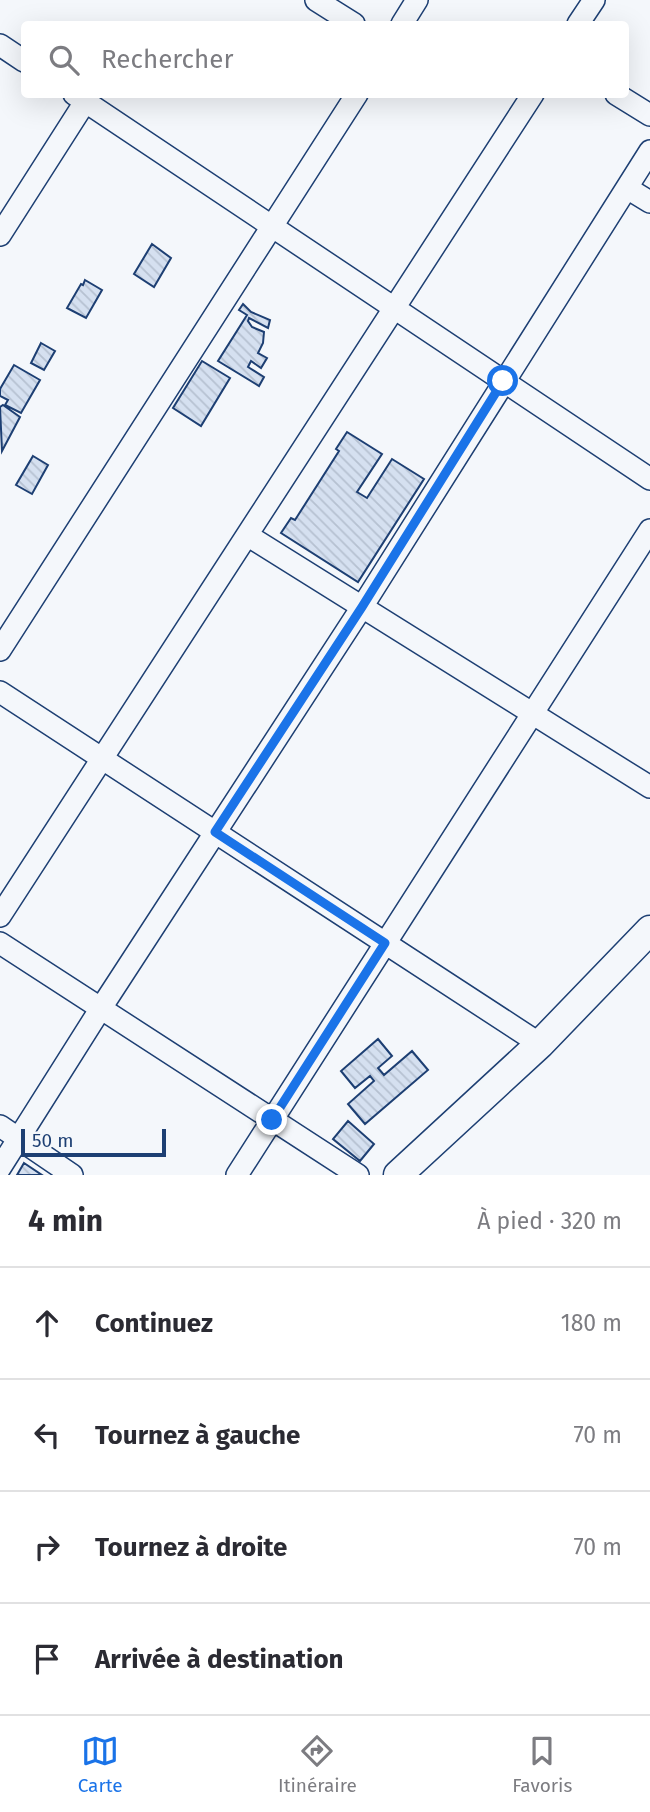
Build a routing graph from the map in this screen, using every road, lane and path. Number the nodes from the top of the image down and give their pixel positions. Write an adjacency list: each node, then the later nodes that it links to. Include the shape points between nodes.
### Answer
1 (316, 0): 4 (street)
2 (417, 0): 5 (street)
3 (594, 0): 6 (street)
4 (349, 21)
5 (404, 21)
6 (580, 21)
7 (0, 45): 8 (street)
8 (21, 59)
9 (80, 98): 17 (street); 18 (street)
10 (354, 98): 17 (street)
11 (530, 98): 19 (street)
12 (622, 98): 13 (street)
13 (650, 115)
14 (650, 151): 15 (street)
15 (627, 188): 16 (street); 20 (street)
16 (650, 202)
17 (272, 226): 19 (street); 25 (street)
18 (0, 235)
19 (394, 309): 20 (street); 23 (street)
20 (503, 381): 21 (street); 24 (street)
21 (650, 480)
22 (650, 530): 27 (street)
23 (247, 535): 24 (street); 28 (street)
24 (362, 607): 27 (street); 30 (street)
25 (0, 650)
26 (0, 692): 28 (street)
27 (532, 713): 29 (street); 34 (street)
28 (102, 759): 30 (street); 31 (street)
29 (650, 787)
30 (215, 832): 34 (street); 35 (street)
31 (0, 916)
32 (650, 930): 36 (main road)
33 (0, 943): 35 (street)
34 (385, 943): 36 (street); 37 (street)
35 (102, 1007): 37 (street); 39 (street)
36 (540, 1044): 44 (main road)
37 (272, 1120): 42 (street); 43 (street)
38 (0, 1126): 39 (street)
39 (19, 1138): 40 (street); 41 (street)
40 (0, 1168)
41 (72, 1175)
42 (237, 1175)
43 (358, 1175)
44 (398, 1175)

